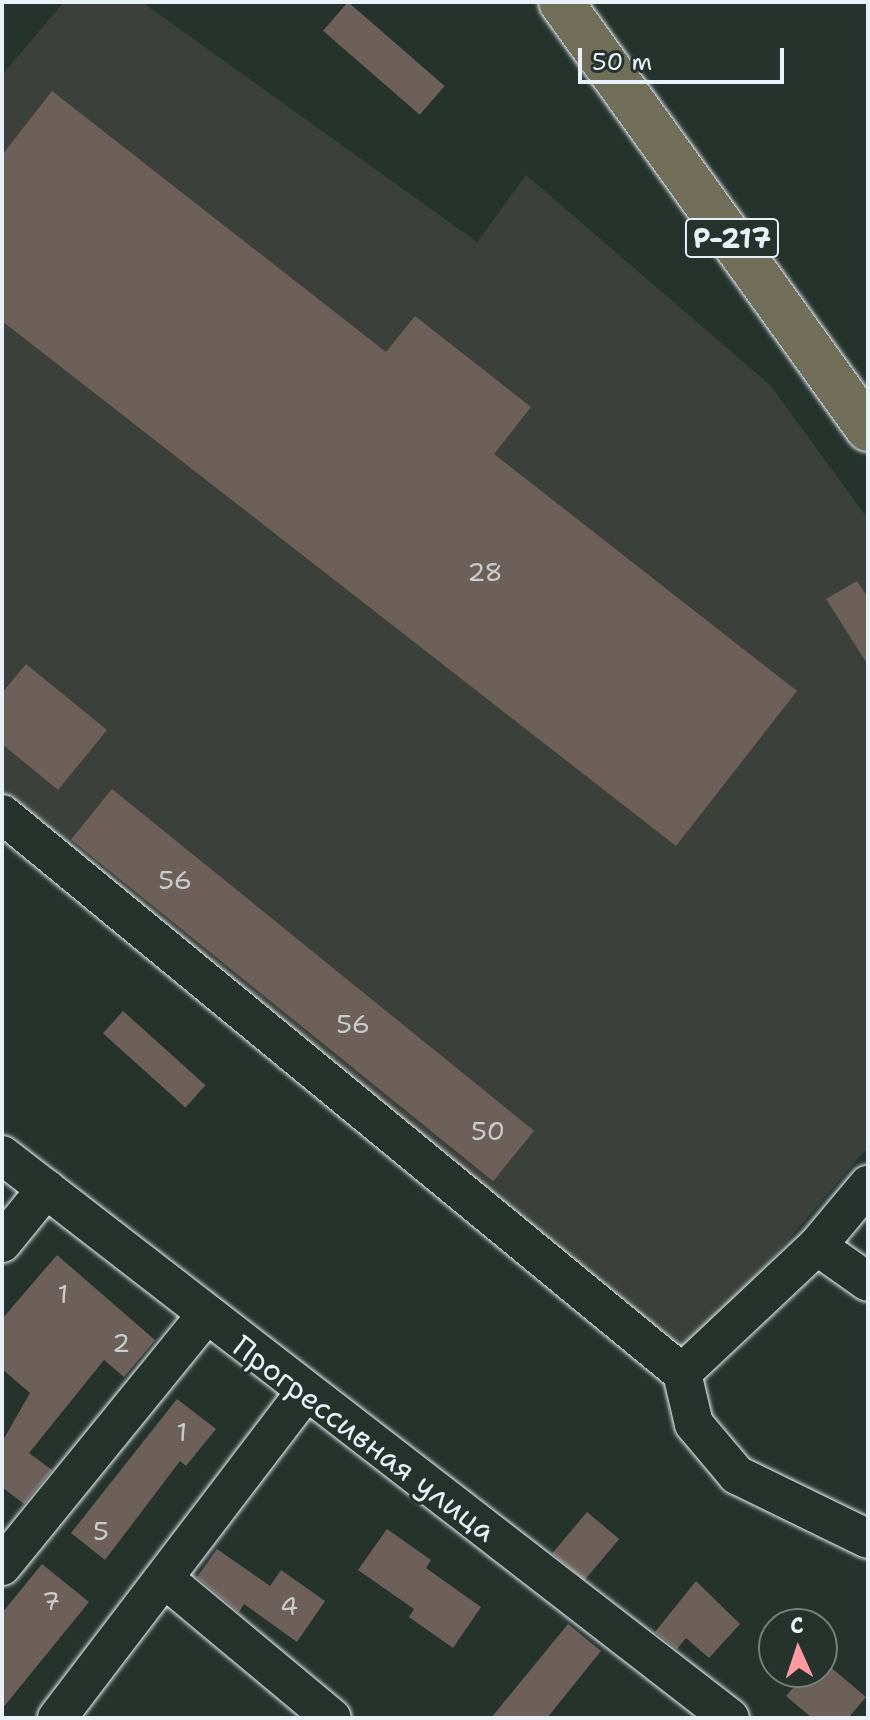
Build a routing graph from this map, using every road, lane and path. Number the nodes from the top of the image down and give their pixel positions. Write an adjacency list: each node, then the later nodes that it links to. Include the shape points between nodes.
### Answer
1 (561, 2): 3 (highway)
2 (573, 2): 3 (highway)
3 (596, 46): 4 (highway, Р-217)
4 (868, 429)
5 (2, 814): 13 (street)
6 (2, 1155): 8 (street, Прогрессивная улица)
7 (868, 1185): 10 (street)
8 (46, 1189): 9 (street); 12 (street, Прогрессивная улица)
9 (2, 1243)
10 (817, 1246): 11 (street); 13 (street)
11 (868, 1282)
12 (204, 1317): 14 (street, Прогрессивная улица); 16 (street)
13 (682, 1373): 15 (street, via 694,1424 737,1475)
14 (305, 1393): 17 (street); 20 (street, Прогрессивная улица)
15 (868, 1539)
16 (2, 1566)
17 (165, 1579): 18 (street); 19 (street)
18 (74, 1712)
19 (332, 1718)
20 (730, 1718)

